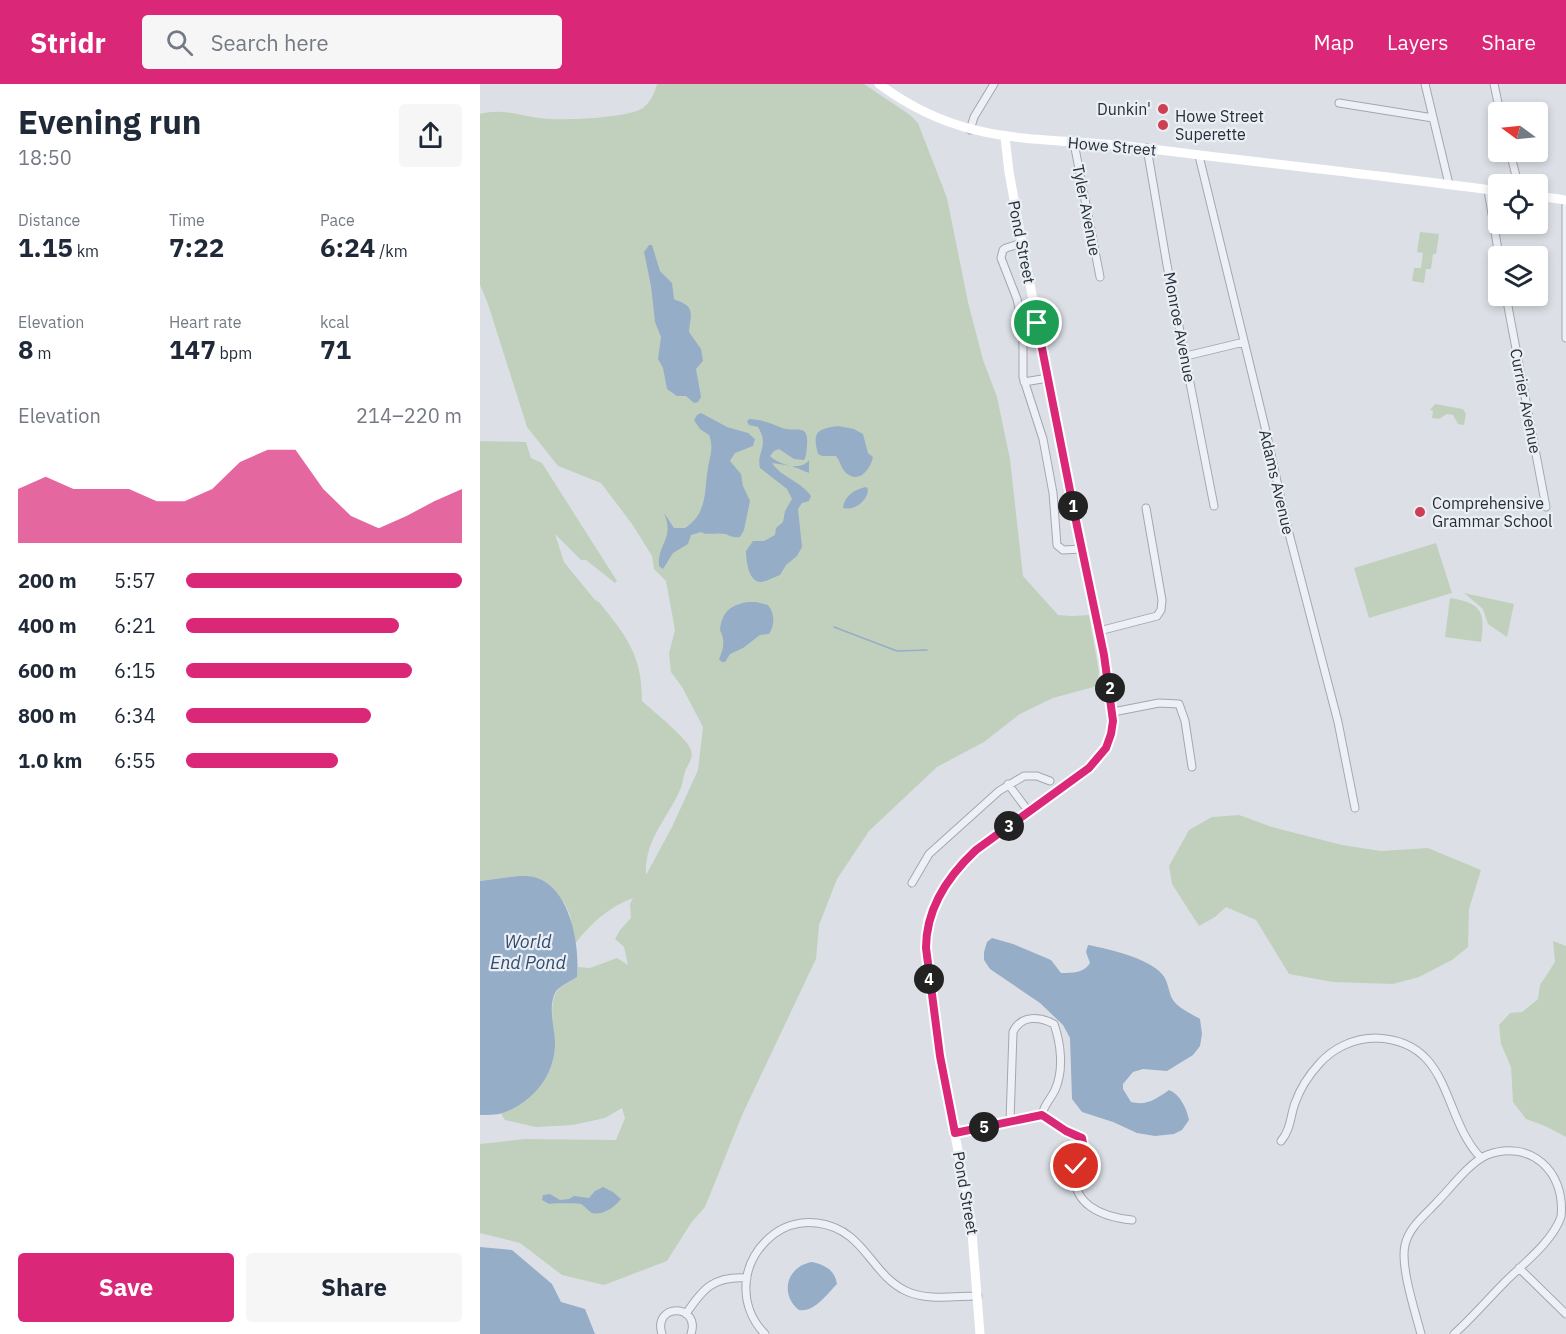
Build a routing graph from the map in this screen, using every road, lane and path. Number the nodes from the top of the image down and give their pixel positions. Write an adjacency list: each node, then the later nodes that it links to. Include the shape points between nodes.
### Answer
1 (879, 84): 8 (street, Howe Street, via 926,114)
2 (994, 84): 8 (street)
3 (1425, 84): 7 (street)
4 (1494, 84): 5 (street)
5 (1498, 102)
6 (1339, 103): 7 (street)
7 (1433, 118): 13 (street)
8 (970, 130): 9 (street, Howe Street)
9 (1005, 137): 10 (street, Howe Street); 17 (street, Pond Street)
10 (1074, 143): 11 (street, Howe Street); 18 (street, Tyler Avenue)
11 (1148, 148): 12 (street, Howe Street); 22 (street, Monroe Avenue)
12 (1199, 156): 13 (street, Howe Street); 21 (street, Adams Avenue)
13 (1449, 184): 14 (street, Howe Street)
14 (1488, 190)
15 (1548, 197): 16 (street)
16 (1566, 200): 20 (street)
17 (1022, 243): 23 (street, Pond Street); 24 (street, via 1003,250 1001,258 1020,313)
18 (1100, 277)
19 (1508, 306): 26 (street, Currier Avenue)
20 (1566, 338)
21 (1244, 342): 22 (street); 34 (street, Adams Avenue, via 1338,722)
22 (1186, 356): 25 (street, Monroe Avenue)
23 (1048, 378): 24 (street); 28 (street, Pond Street)
24 (1024, 382): 28 (street, via 1043,439 1057,545 1063,550)
25 (1214, 506)
26 (1546, 507)
27 (1146, 508): 29 (street, via 1161,610 1149,620)
28 (1082, 549): 29 (street, Pond Street)
29 (1099, 632): 30 (street, Pond Street)
30 (1113, 712): 31 (street, via 1158,703 1179,704); 35 (street, Pond Street, via 1111,734 1101,756)
31 (1192, 767)
32 (1050, 781): 33 (street, via 1028,775)
33 (1008, 784): 35 (street); 36 (street, via 929,854)
34 (1355, 808)
35 (1029, 812): 39 (street, Pond Street, via 976,850 941,892 928,919 927,962)
36 (912, 883)
37 (1042, 1115): 38 (street); 38 (street, via 1059,1080 1059,1040 1054,1024 1044,1019 1023,1020 1013,1032); 42 (street, via 1084,1142 1075,1178 1083,1202 1107,1216)
38 (1010, 1121): 39 (street)
39 (955, 1133): 45 (street, Pond Street, via 974,1241)
40 (1281, 1141): 41 (street, via 1300,1092 1320,1063 1349,1043 1384,1039 1407,1046 1434,1068 1466,1140)
41 (1481, 1158): 43 (street, via 1501,1151 1523,1150 1543,1159 1561,1182 1564,1204 1558,1224); 52 (street, via 1413,1227 1407,1239 1403,1258)
42 (1132, 1220)
43 (1519, 1268): 47 (street); 53 (street)
44 (747, 1278): 45 (street, via 760,1248 775,1233 814,1222 844,1232 860,1244 894,1283 908,1292 925,1296); 46 (street, via 712,1283); 50 (street, via 750,1309)
45 (978, 1296): 51 (street, Pond Street)
46 (686, 1314): 48 (street, via 677,1310 667,1313 661,1322); 49 (street, via 692,1323)
47 (1566, 1314)
48 (662, 1334)
49 (691, 1334)
50 (765, 1334)
51 (980, 1334)
52 (1421, 1334)
53 (1454, 1334)

